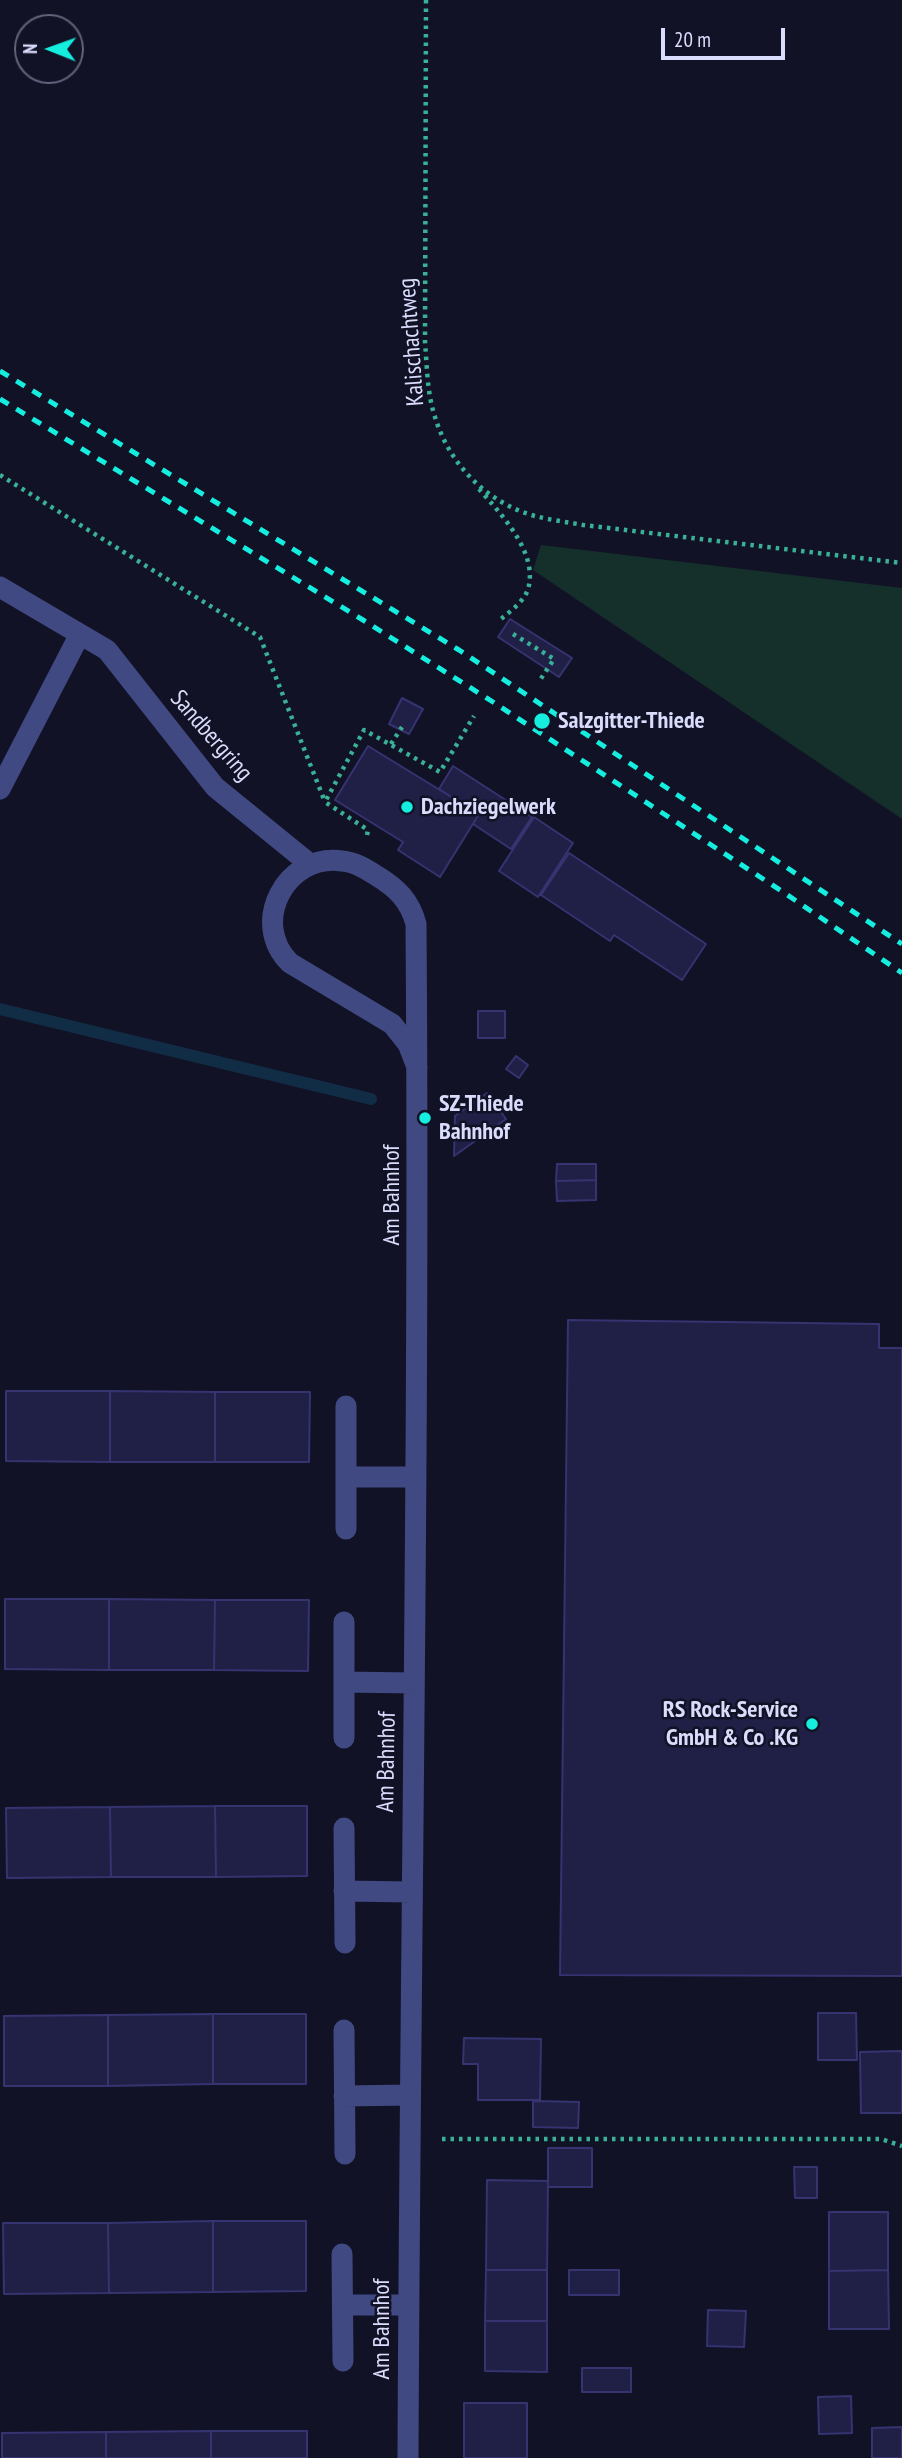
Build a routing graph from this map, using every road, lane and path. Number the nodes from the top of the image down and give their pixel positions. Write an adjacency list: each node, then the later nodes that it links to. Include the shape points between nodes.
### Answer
1 (426, 0): 3 (path, Kalischachtweg, via 425,342 429,387 446,443)
2 (0, 475): 14 (path, via 260,637)
3 (475, 484): 4 (path, Kalischachtweg, via 534,516 570,523); 6 (path, via 513,528 527,557 530,586 519,604)
4 (902, 563)
5 (0, 587): 7 (street, Sandbergring)
6 (501, 619)
7 (80, 634): 13 (street); 15 (street, Sandbergring, via 107,650 215,787)
8 (513, 634): 9 (path, via 554,659)
9 (540, 680)
10 (474, 716): 12 (path, via 440,772)
11 (402, 727): 12 (path)
12 (391, 744): 14 (path, via 364,730)
13 (0, 789)
14 (325, 802): 16 (path, via 368,830)
15 (311, 865): 16 (street, Am Bahnhof, via 342,861); 17 (street, Am Bahnhof, via 296,872 276,900 271,917 278,947 290,963 392,1024 408,1044)
16 (362, 866): 17 (street, Am Bahnhof, via 396,888 413,911)
17 (417, 1067): 20 (street, Am Bahnhof)
18 (346, 1406): 19 (street)
19 (346, 1477): 20 (street); 21 (street)
20 (416, 1477): 24 (street, Am Bahnhof)
21 (346, 1529)
22 (344, 1622): 23 (street)
23 (344, 1682): 24 (street); 25 (street)
24 (414, 1683): 28 (street, Am Bahnhof)
25 (344, 1738)
26 (344, 1828): 27 (street)
27 (344, 1891): 28 (street); 29 (street)
28 (412, 1892): 31 (street, Am Bahnhof)
29 (345, 1943)
30 (344, 2030): 32 (street)
31 (410, 2095): 32 (street); 33 (street, Am Bahnhof)
32 (344, 2096): 35 (street)
33 (410, 2139): 34 (path, via 881,2139); 38 (street, Am Bahnhof)
34 (902, 2146)
35 (345, 2154)
36 (342, 2254): 37 (street)
37 (343, 2305): 38 (street); 39 (street)
38 (409, 2305): 40 (street, Am Bahnhof)
39 (343, 2361)
40 (408, 2458)

